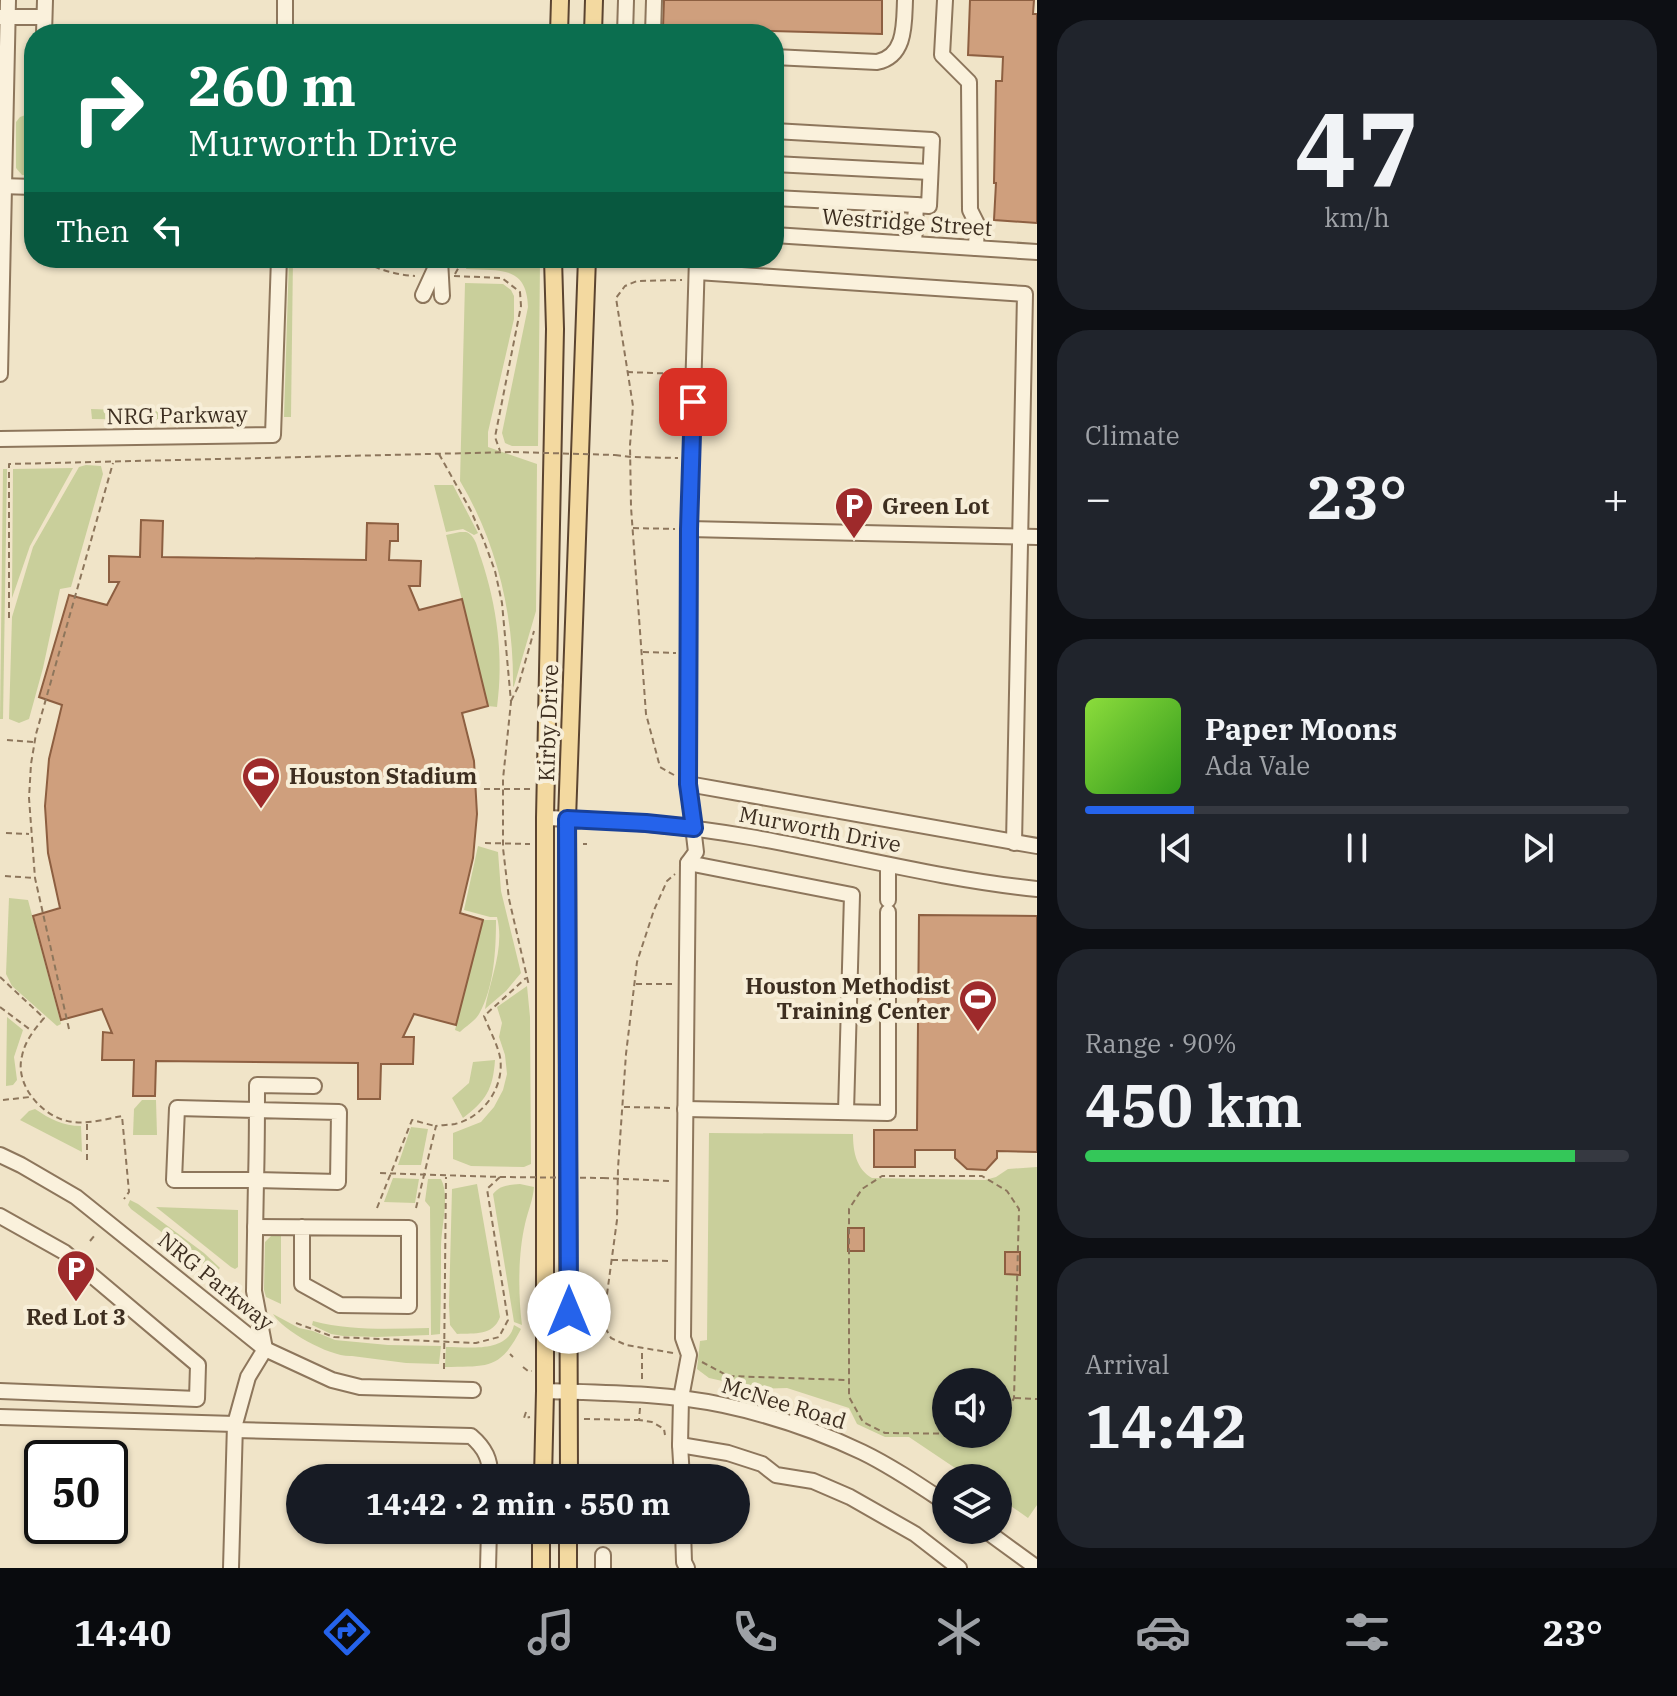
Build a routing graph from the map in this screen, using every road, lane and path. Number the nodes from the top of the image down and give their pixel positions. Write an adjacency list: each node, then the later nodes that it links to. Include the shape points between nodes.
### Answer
1 (8, 0): 10 (street)
2 (45, 0): 11 (street)
3 (285, 0): 13 (street)
4 (560, 0): 14 (main road)
5 (594, 0): 15 (main road)
6 (626, 0): 16 (street)
7 (654, 0): 17 (street)
8 (905, 0): 18 (street, via 902,37 888,60)
9 (945, 0): 29 (street, via 942,55 969,82 970,210 977,224)
10 (4, 17): 11 (street); 19 (street)
11 (44, 17): 12 (street)
12 (44, 24)
13 (285, 24)
14 (559, 24)
15 (593, 24)
16 (625, 24)
17 (653, 24)
18 (784, 57)
19 (3, 84): 23 (street)
20 (784, 132): 22 (street, via 932,140)
21 (784, 165): 22 (street)
22 (930, 172): 26 (street, via 929,206)
23 (2, 186): 24 (street); 43 (street)
24 (24, 187)
25 (784, 198): 26 (street)
26 (916, 205): 28 (street)
27 (784, 236): 28 (street, Westridge Street)
28 (914, 244): 29 (street, Westridge Street)
29 (976, 248): 30 (street, Westridge Street)
30 (1037, 252)
31 (279, 268): 45 (street, NRG Parkway, via 273,435)
32 (380, 268): 39 (path)
33 (436, 268): 39 (street)
34 (441, 268): 41 (street)
35 (458, 268): 46 (path, via 454,276 502,278 520,292 495,437)
36 (553, 268): 55 (main road, Kirby Drive)
37 (587, 268): 56 (main road, Kirby Drive)
38 (697, 270): 42 (path, via 637,281 616,298); 44 (street); 53 (street, via 1025,294)
39 (432, 276): 40 (street)
40 (423, 295)
41 (442, 296)
42 (627, 372): 44 (path); 48 (path, via 633,406)
43 (0, 374)
44 (694, 374): 49 (street)
45 (0, 439)
46 (500, 452): 47 (path); 48 (path, bridge)
47 (438, 453): 50 (path); 61 (path, via 471,511 495,571)
48 (631, 457): 49 (path); 51 (path)
49 (691, 458): 52 (street)
50 (113, 462): 57 (path, via 9,464); 63 (path)
51 (632, 528): 52 (path); 59 (path)
52 (689, 529): 53 (street); 60 (street)
53 (1020, 537): 54 (street); 74 (street)
54 (1037, 537)
55 (551, 560): 56 (main road); 68 (main road, Kirby Drive)
56 (575, 561): 69 (main road, Kirby Drive)
57 (9, 618)
58 (536, 623): 61 (path)
59 (641, 652): 60 (path); 64 (path, via 646,714 660,767)
60 (689, 653): 64 (street)
61 (511, 702): 67 (path)
62 (7, 740): 63 (path)
63 (35, 742): 72 (path)
64 (688, 784): 70 (street); 74 (street)
65 (484, 789): 67 (path)
66 (537, 789): 67 (path)
67 (503, 790): 75 (path)
68 (545, 818): 69 (street, Murworth Drive); 94 (main road, Kirby Drive)
69 (567, 819): 70 (street, Murworth Drive); 95 (main road, Kirby Drive)
70 (694, 828): 78 (street, via 696,852); 79 (street, Murworth Drive)
71 (6, 833): 72 (path)
72 (31, 834): 81 (path)
73 (485, 843): 75 (path)
74 (1014, 843): 77 (street)
75 (503, 844): 76 (path); 84 (path)
76 (536, 844)
77 (1037, 846)
78 (688, 863): 85 (path, via 667,881 654,910); 86 (street); 99 (street, via 852,895)
79 (888, 865): 82 (street, Murworth Drive); 99 (street, via 888,1113)
80 (5, 876): 81 (path)
81 (35, 878): 89 (path)
82 (1037, 889)
83 (0, 977): 90 (path, via 44,1018)
84 (526, 978): 87 (path); 101 (path, via 484,1016 501,1061 496,1092 470,1117)
85 (634, 984): 86 (path); 96 (path)
86 (687, 984): 97 (street)
87 (532, 992)
88 (0, 1007): 90 (path)
89 (69, 1029)
90 (33, 1032): 92 (path, via 20,1067)
91 (314, 1086): 98 (street, via 257,1085)
92 (32, 1097): 93 (path); 100 (path, via 43,1111)
93 (3, 1100)
94 (544, 1107): 95 (main road); 136 (main road, Kirby Drive)
95 (568, 1107): 137 (main road, Kirby Drive)
96 (623, 1107): 97 (path); 109 (path)
97 (685, 1109): 99 (street); 111 (street)
98 (257, 1110): 110 (street); 110 (street, via 339,1112 338,1182); 110 (street, via 177,1108 174,1180)
99 (846, 1112)
100 (87, 1123): 103 (path); 112 (path, via 122,1116 129,1192)
101 (436, 1126): 105 (path, via 412,1120); 106 (path)
102 (0, 1155): 125 (street, NRG Parkway, via 76,1197)
103 (87, 1162)
104 (377, 1173): 105 (path)
105 (391, 1173): 106 (path); 113 (path)
106 (424, 1175): 107 (path); 114 (path)
107 (446, 1175): 108 (path); 123 (path)
108 (500, 1177): 109 (path, bridge); 123 (path, via 487,1189 508,1320 499,1337 476,1343)
109 (618, 1178): 111 (path); 120 (path)
110 (256, 1180): 116 (street)
111 (684, 1181): 121 (street)
112 (124, 1199)
113 (377, 1208)
114 (416, 1208)
115 (0, 1216): 135 (street, via 64,1252 198,1365 197,1399)
116 (255, 1227): 117 (street); 125 (street, via 254,1291)
117 (302, 1227): 117 (street, via 409,1228 409,1306 340,1305 302,1284)
118 (95, 1235): 119 (path)
119 (90, 1241)
120 (611, 1260): 121 (path); 124 (path, via 603,1324 611,1338)
121 (684, 1262): 126 (street, via 683,1338)
122 (296, 1323): 123 (path, via 334,1337)
123 (444, 1341): 128 (path)
124 (642, 1348): 126 (path); 132 (path)
125 (265, 1349): 134 (street, NRG Parkway, via 360,1387); 148 (street, via 248,1377)
126 (689, 1355): 133 (path, via 728,1376); 138 (street)
127 (523, 1367): 130 (path)
128 (444, 1369)
129 (533, 1370): 130 (path)
130 (528, 1371): 131 (path)
131 (527, 1377)
132 (642, 1379)
133 (849, 1380): 139 (path, via 849,1209 862,1189 882,1176 982,1176 1007,1191 1019,1209); 149 (path, via 849,1397 863,1422 885,1433)
134 (473, 1390)
135 (0, 1391)
136 (545, 1391): 137 (street, McNee Road); 152 (main road, Kirby Drive)
137 (570, 1392): 138 (street, McNee Road); 153 (main road, Kirby Drive)
138 (681, 1398): 150 (street); 155 (street, McNee Road, via 808,1431 862,1452)
139 (1014, 1398): 140 (path); 141 (path)
140 (1037, 1399)
141 (1012, 1402)
142 (641, 1407): 147 (path)
143 (526, 1412): 145 (path, via 524,1418)
144 (0, 1417): 148 (street)
145 (531, 1417)
146 (583, 1419): 147 (path)
147 (639, 1420): 150 (path, via 664,1429)
148 (235, 1427): 151 (street, via 471,1436); 162 (street)
149 (932, 1434)
150 (673, 1442): 154 (street); 167 (street, via 728,1453 762,1464 776,1475 813,1481 850,1497 915,1534)
151 (490, 1464)
152 (543, 1464)
153 (569, 1464)
154 (678, 1464)
155 (932, 1494)
156 (489, 1544): 163 (street)
157 (541, 1544): 164 (main road)
158 (568, 1544): 165 (main road)
159 (683, 1544): 166 (street)
160 (1004, 1544): 161 (street)
161 (1035, 1566)
162 (231, 1568)
163 (488, 1568)
164 (541, 1568)
165 (568, 1568)
166 (687, 1568)
167 (959, 1568)

